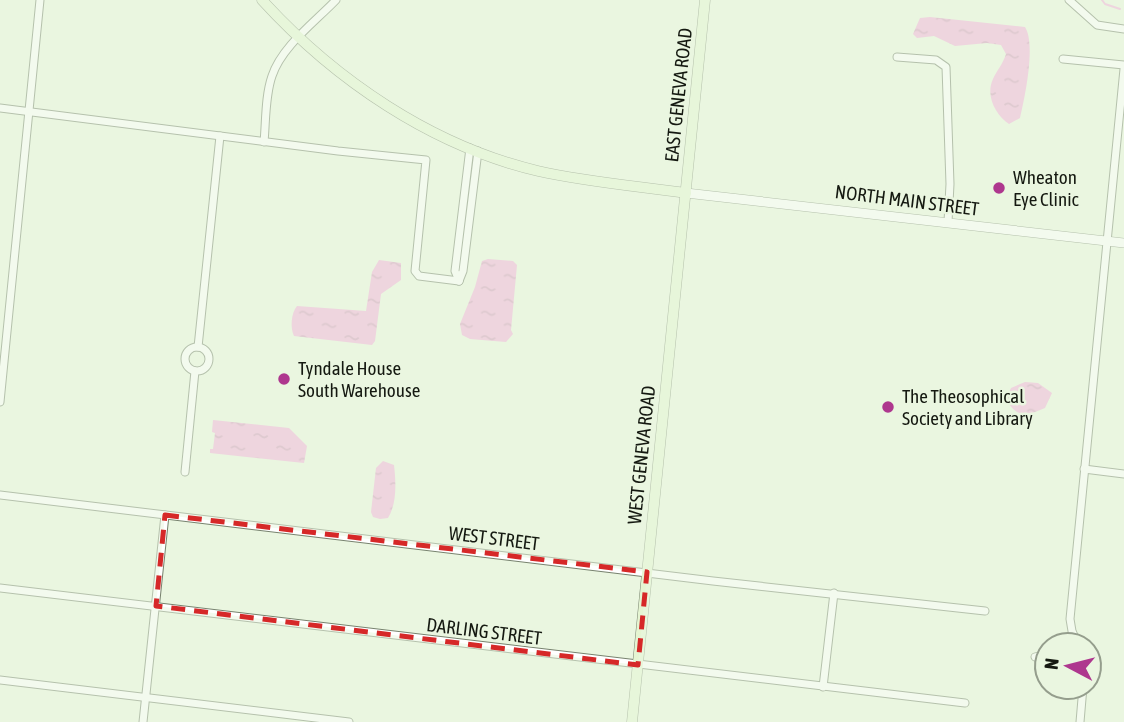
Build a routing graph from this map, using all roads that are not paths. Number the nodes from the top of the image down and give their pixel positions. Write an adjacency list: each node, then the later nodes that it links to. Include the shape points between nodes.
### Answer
1 (40, 0): 12 (street)
2 (262, 0): 7 (main road)
3 (336, 0): 7 (street)
4 (705, 0): 16 (main road, EAST GENEVA ROAD)
5 (1069, 0): 6 (street, via 1097,25)
6 (1124, 29)
7 (299, 38): 14 (street, via 271,79); 15 (main road, via 371,96)
8 (897, 57): 17 (street, via 936,60 946,67)
9 (1063, 59): 10 (street)
10 (1124, 67): 18 (street)
11 (0, 108): 12 (street)
12 (29, 111): 13 (street); 22 (street)
13 (220, 136): 14 (street); 20 (street)
14 (264, 142): 15 (street, via 426,160 415,271 418,276 458,281 455,271)
15 (474, 149): 16 (main road, via 549,173)
16 (685, 193): 17 (street, NORTH MAIN STREET); 28 (main road, WEST GENEVA ROAD)
17 (948, 222): 18 (street, NORTH MAIN STREET)
18 (1107, 241): 19 (street, NORTH MAIN STREET); 23 (street)
19 (1124, 243)
20 (198, 347): 21 (street, via 188,352 185,360); 21 (street, via 205,350 209,361)
21 (195, 371): 24 (street)
22 (0, 402)
23 (1084, 469): 25 (street); 33 (street)
24 (185, 472)
25 (1124, 474)
26 (0, 495): 27 (street, WEST STREET)
27 (165, 515): 28 (street, WEST STREET); 31 (street)
28 (647, 572): 30 (street, WEST STREET); 34 (main road, WEST GENEVA ROAD)
29 (0, 588): 31 (street, DARLING STREET)
30 (834, 593): 32 (street, WEST STREET); 36 (street)
31 (156, 606): 34 (street, DARLING STREET); 37 (street)
32 (985, 611)
33 (1072, 631)
34 (638, 665): 36 (street, DARLING STREET); 42 (main road, WEST GENEVA ROAD)
35 (0, 680): 37 (street)
36 (823, 687): 39 (street, DARLING STREET)
37 (146, 697): 40 (street); 41 (street)
38 (1082, 701): 43 (street)
39 (965, 703)
40 (143, 722)
41 (349, 722)
42 (632, 722)
43 (1080, 722)

